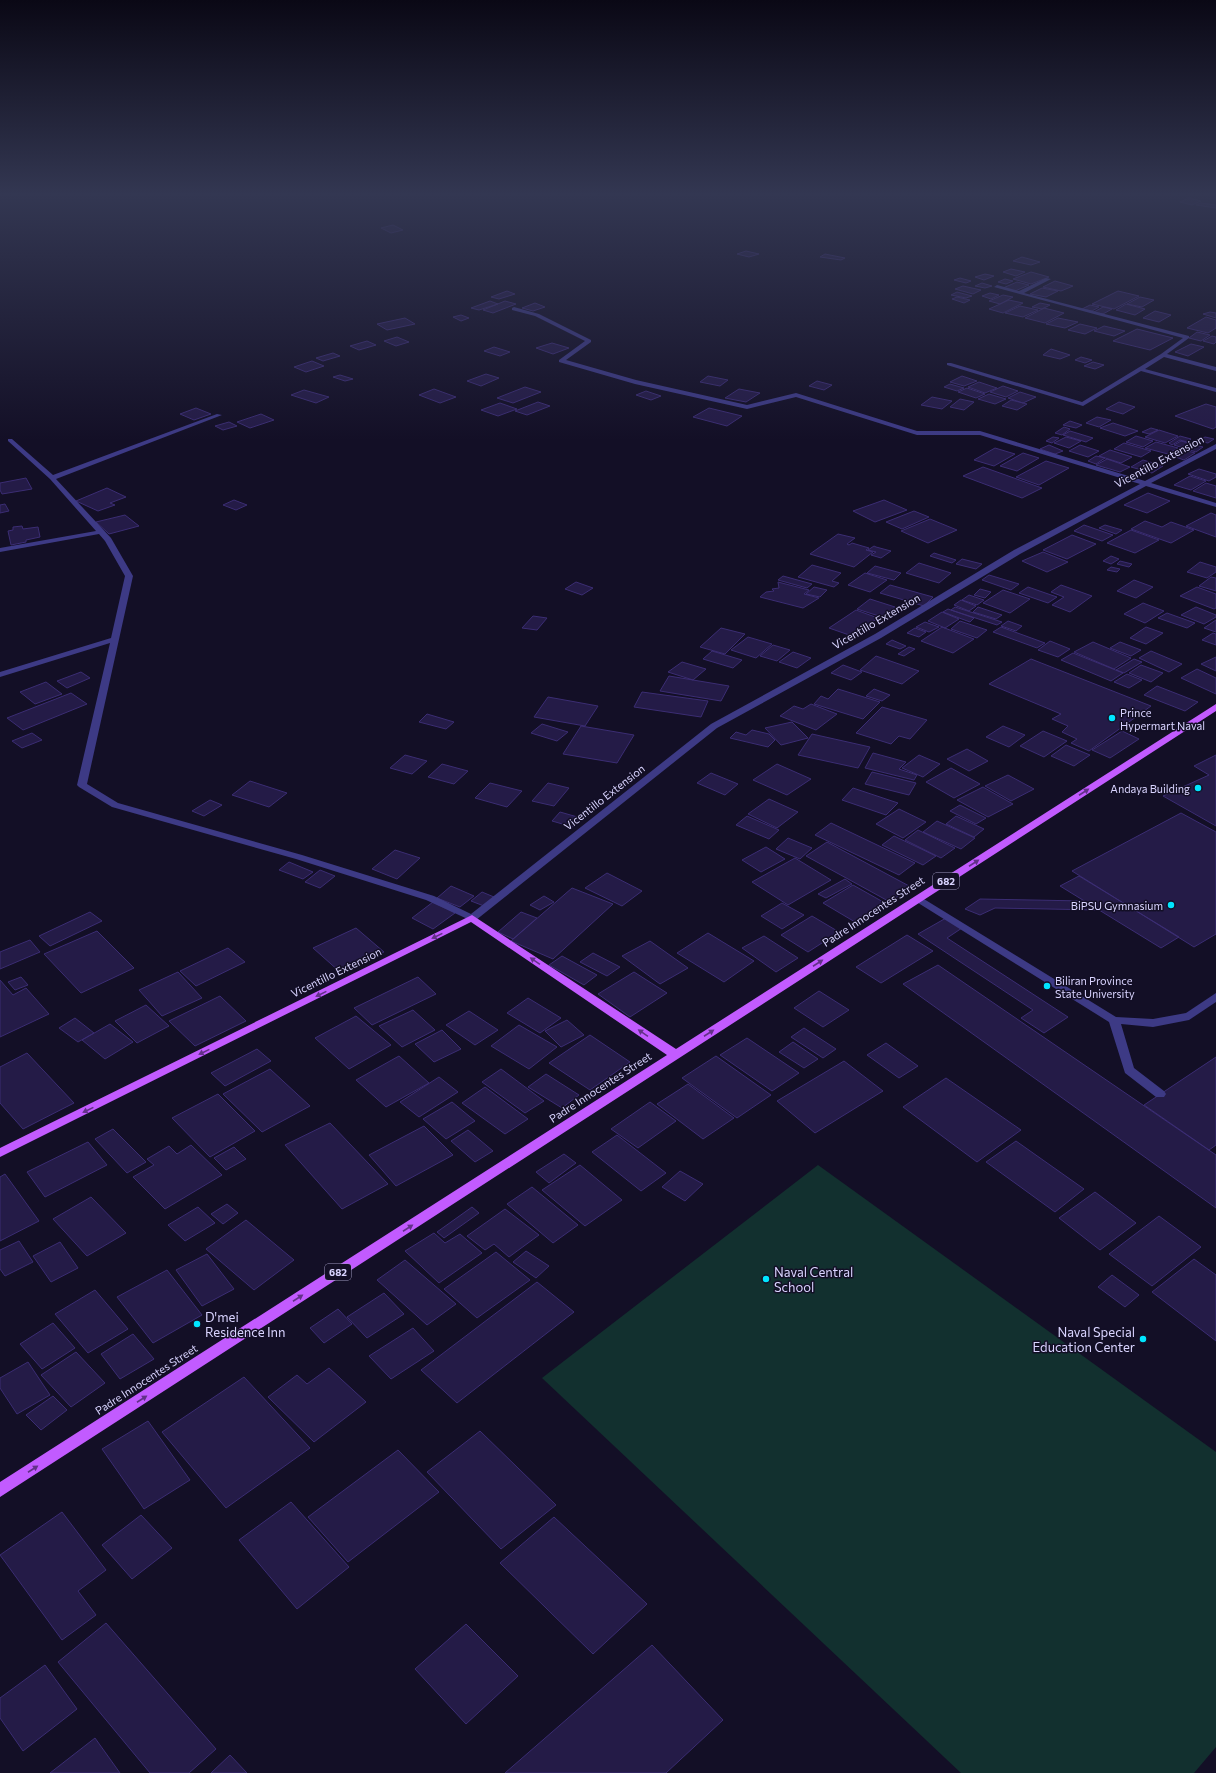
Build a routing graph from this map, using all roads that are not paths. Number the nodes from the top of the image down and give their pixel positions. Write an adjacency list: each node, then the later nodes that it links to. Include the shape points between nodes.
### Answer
1 (1048, 279): 3 (street)
2 (997, 287): 3 (street)
3 (1019, 293): 5 (street, via 1187,337)
4 (514, 308): 14 (street, via 536,315 589,340 561,361 634,382 747,407 796,395 917,433 980,433)
5 (1163, 355): 7 (street); 8 (street)
6 (949, 364): 7 (street, via 1083,404)
7 (1140, 369): 9 (street)
8 (1216, 369)
9 (1216, 390)
10 (219, 415): 13 (street)
11 (10, 440): 13 (street)
12 (1216, 446): 14 (street, Vicentillo Extension)
13 (52, 478): 16 (street)
14 (1146, 482): 15 (street); 22 (street, Vicentillo Extension, via 1017,552 878,636 714,726)
15 (1216, 505)
16 (101, 532): 17 (street); 18 (street, via 129,576)
17 (0, 550)
18 (115, 639): 19 (street); 22 (street, via 82,785 115,805 299,857 423,896)
19 (0, 675)
20 (1216, 707): 21 (main road, Padre Innocentes Street / 682, one-way to 20)
21 (919, 898): 24 (street); 25 (main road, Padre Innocentes Street / 682, one-way to 21)
22 (472, 918): 25 (main road, one-way to 22); 27 (main road, Vicentillo Extension, one-way to 27)
23 (1216, 997): 24 (street, via 1189,1016 1153,1023)
24 (1114, 1020): 26 (street, via 1129,1070)
25 (676, 1054): 28 (main road, Padre Innocentes Street / 682, one-way to 25)
26 (1160, 1094)
27 (0, 1153)
28 (0, 1490)

